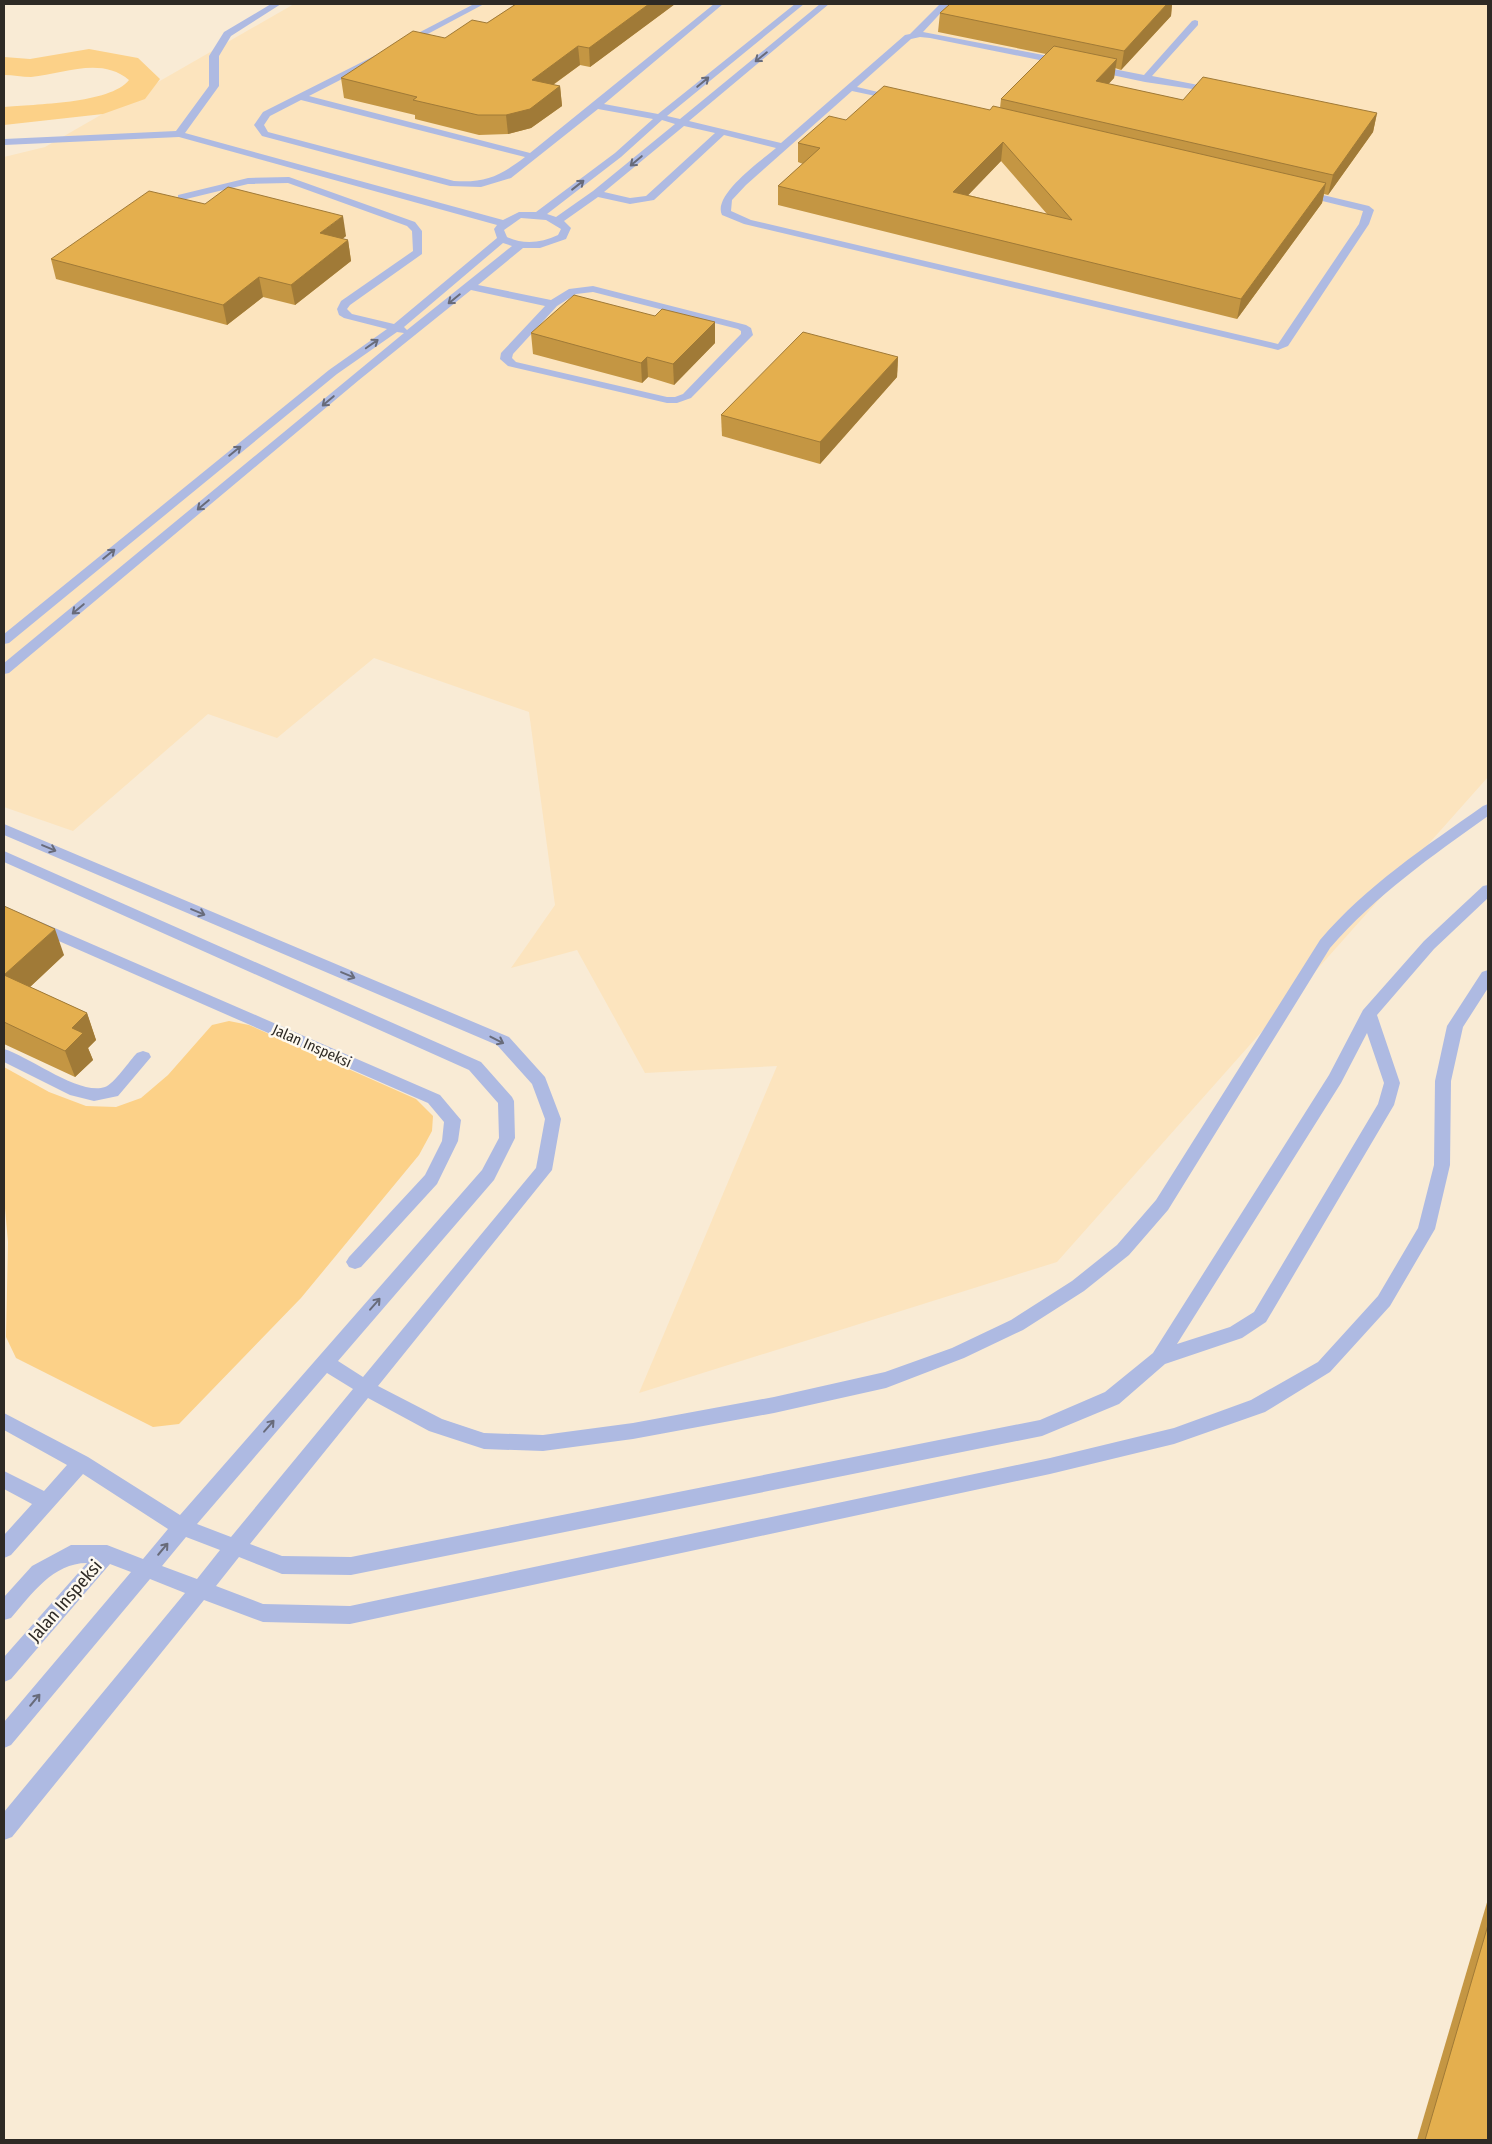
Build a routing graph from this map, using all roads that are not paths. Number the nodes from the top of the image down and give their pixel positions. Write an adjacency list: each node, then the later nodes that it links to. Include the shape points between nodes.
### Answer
1 (277, 4): 20 (lane, via 227,34 214,56 214,86)
2 (480, 4): 14 (lane)
3 (719, 4): 16 (lane)
4 (800, 4): 9 (lane)
5 (826, 4): 10 (lane)
6 (945, 4): 8 (lane)
7 (1195, 23): 11 (lane)
8 (914, 35): 11 (lane, via 930,35); 12 (lane)
9 (761, 36): 10 (lane); 17 (lane, one-way to 9)
10 (782, 40): 18 (lane, one-way to 18)
11 (1145, 79): 13 (lane)
12 (849, 88): 15 (lane); 22 (lane)
13 (1228, 94)
14 (301, 96): 23 (lane); 23 (lane, via 266,114 259,124 260,129 266,134 454,184 495,182)
15 (907, 102)
16 (596, 106): 17 (lane); 23 (lane)
17 (660, 117): 18 (lane); 27 (lane, one-way to 17, via 618,155)
18 (681, 123): 19 (lane); 25 (lane, one-way to 25)
19 (722, 133): 22 (lane); 25 (lane, via 650,198 630,202)
20 (179, 134): 21 (lane); 29 (lane)
21 (4, 142)
22 (784, 147): 24 (lane, via 727,200 724,206 726,213 748,222 1278,347 1282,346 1364,224 1369,210)
23 (531, 156)
24 (1296, 192)
25 (597, 193): 28 (lane)
26 (182, 197): 34 (lane, via 239,184 289,180 411,224 417,231 418,252 345,302 342,309 348,316)
27 (539, 215): 28 (lane); 29 (lane, via 519,216)
28 (558, 220): 31 (lane, via 566,228 562,237 549,244)
29 (504, 224): 30 (lane, via 499,229)
30 (502, 239): 31 (lane); 34 (lane)
31 (519, 246): 32 (lane)
32 (469, 286): 33 (lane); 35 (lane, one-way to 35)
33 (553, 304): 33 (lane, via 573,291 593,289 742,326 747,335 687,396 667,400 512,364 506,359 507,353)
34 (396, 328): 35 (lane); 36 (lane, one-way to 34, via 332,372)
35 (411, 334): 37 (lane, one-way to 37)
36 (4, 640)
37 (4, 670)
38 (1488, 809): 50 (lane, via 1374,892 1343,920 1162,1204 1123,1250 1078,1286 1017,1325 958,1354 886,1380 774,1405 632,1431 543,1443 484,1441 436,1426)
39 (4, 829): 50 (lane, one-way to 50, via 503,1041 539,1081 553,1120 544,1170)
40 (4, 856): 49 (lane, one-way to 40, via 488,1175 507,1138 506,1101 476,1066)
41 (1488, 890): 44 (lane, via 1429,945)
42 (4, 911): 47 (lane, Jalan Inspeksi, via 434,1099 452,1120 450,1141 431,1179)
43 (1488, 976): 60 (lane, via 1455,1026 1443,1081 1442,1165 1426,1229 1384,1301 1324,1367 1258,1406 1174,1436 1050,1466 350,1615 263,1614)
44 (1369, 1014): 48 (lane, via 1335,1078); 48 (lane, via 1392,1083 1386,1105 1260,1317 1236,1333)
45 (4, 1055): 46 (lane, via 76,1090 94,1095 112,1092)
46 (143, 1057)
47 (355, 1262)
48 (1160, 1358): 56 (lane, via 1112,1398 1042,1428 351,1566 282,1565)
49 (325, 1362): 50 (lane); 55 (lane, one-way to 49)
50 (366, 1388): 56 (lane)
51 (4, 1422): 52 (lane)
52 (82, 1463): 54 (lane); 55 (lane)
53 (4, 1479): 54 (lane)
54 (46, 1502): 57 (lane)
55 (182, 1527): 56 (lane); 59 (lane, one-way to 55)
56 (235, 1547): 60 (lane)
57 (4, 1549)
58 (107, 1554): 59 (lane); 61 (lane, via 71,1554 39,1572); 62 (lane, Jalan Inspeksi)
59 (147, 1568): 60 (lane); 63 (lane, one-way to 59)
60 (200, 1590): 64 (lane)
61 (4, 1611)
62 (4, 1672)
63 (4, 1738)
64 (4, 1829)

